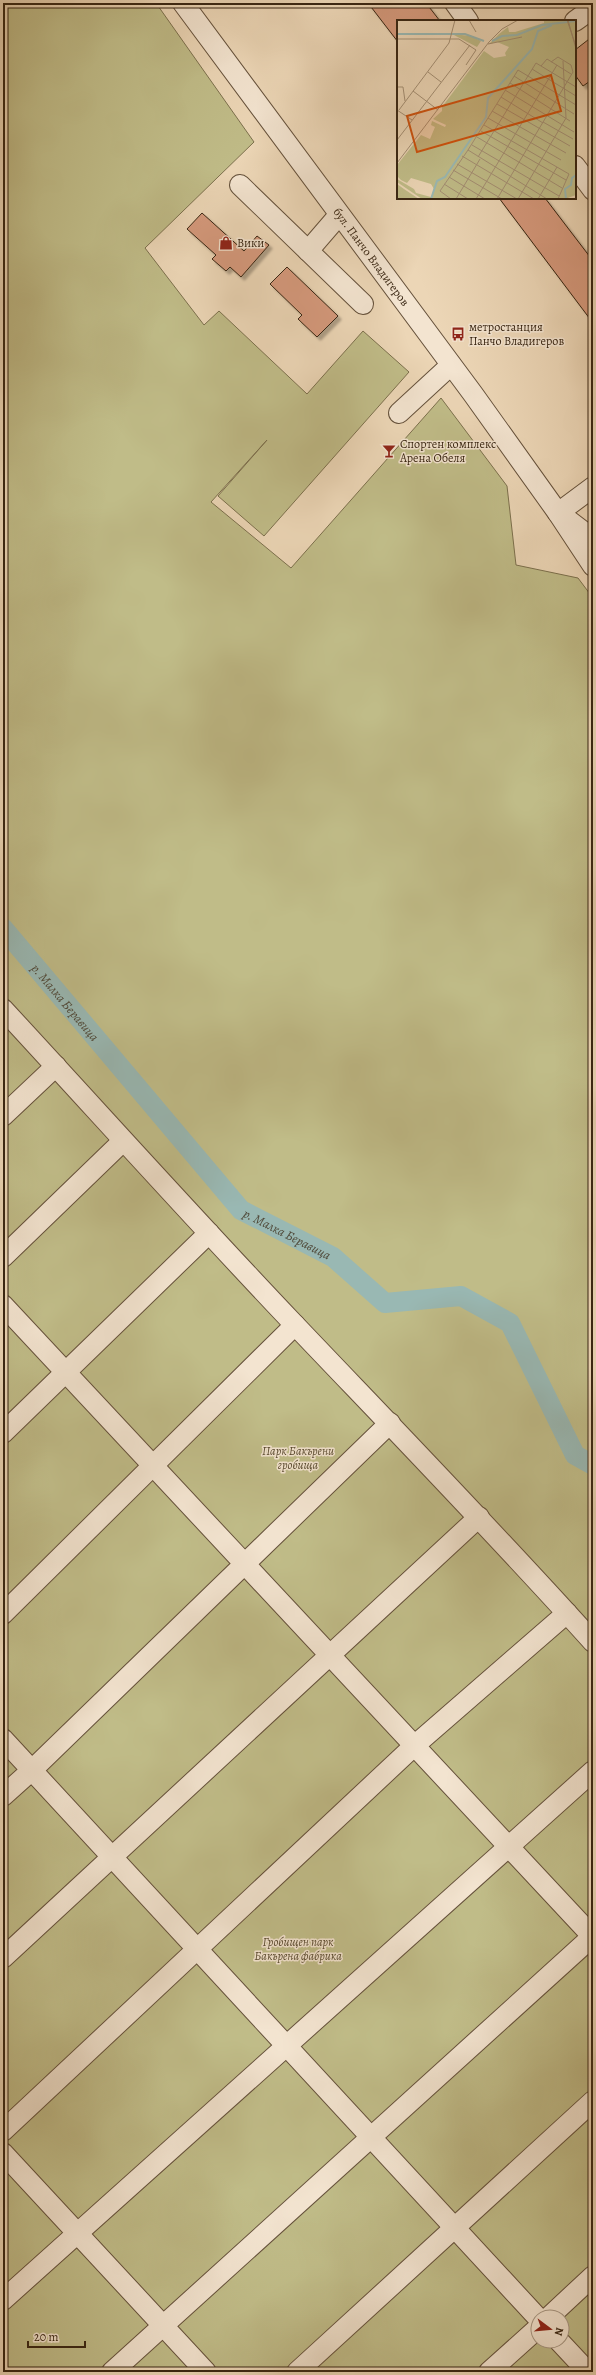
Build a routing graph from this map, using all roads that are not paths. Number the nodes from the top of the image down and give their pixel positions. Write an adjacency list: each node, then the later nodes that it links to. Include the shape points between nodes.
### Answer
1 (182, 3): 9 (street, бул. Панчо Владигеров)
2 (455, 3): 4 (street)
3 (593, 8): 5 (street)
4 (467, 20)
5 (576, 20)
6 (576, 167): 8 (street)
7 (240, 185): 10 (street)
8 (593, 190)
9 (339, 215): 10 (street); 12 (street, бул. Панчо Владигеров)
10 (308, 251): 11 (street)
11 (363, 304)
12 (451, 365): 13 (street); 15 (street, бул. Панчо Владигеров)
13 (399, 413)
14 (593, 487): 15 (street)
15 (558, 513): 16 (street, бул. Панчо Владигеров); 17 (street, бул. Панчо Владигеров)
16 (593, 539)
17 (593, 566)
18 (3, 1009): 19 (street)
19 (56, 1066): 20 (street); 21 (street)
20 (3, 1116)
21 (123, 1140): 22 (street); 23 (street)
22 (209, 1233): 25 (street); 26 (street)
23 (3, 1257)
24 (3, 1305): 26 (street)
25 (295, 1325): 27 (street); 29 (street)
26 (66, 1372): 28 (street); 29 (street)
27 (390, 1423): 30 (street); 31 (street)
28 (3, 1433)
29 (153, 1466): 31 (street); 33 (street)
30 (479, 1517): 32 (street); 35 (street)
31 (245, 1564): 35 (street); 38 (street)
32 (567, 1613): 34 (street); 37 (street)
33 (3, 1614)
34 (593, 1642)
35 (330, 1655): 37 (street); 42 (street)
36 (3, 1739): 38 (street)
37 (414, 1746): 41 (street); 44 (street)
38 (32, 1770): 40 (street); 42 (street)
39 (593, 1771): 41 (street)
40 (3, 1796)
41 (508, 1846): 43 (street); 46 (street)
42 (112, 1857): 44 (street); 45 (street)
43 (593, 1937): 49 (street)
44 (197, 1949): 46 (street); 48 (street)
45 (3, 1958)
46 (286, 2046): 49 (street); 52 (street)
47 (593, 2101): 51 (street)
48 (3, 2130)
49 (371, 2137): 51 (street); 57 (street)
50 (3, 2153): 52 (street)
51 (455, 2228): 55 (street); 62 (street)
52 (77, 2233): 54 (street); 57 (street)
53 (593, 2276): 56 (street)
54 (3, 2300)
55 (530, 2309)
56 (558, 2309)
57 (163, 2325): 60 (street); 61 (street)
58 (530, 2335): 63 (street)
59 (566, 2349): 64 (street)
60 (112, 2372)
61 (206, 2372)
62 (297, 2372)
63 (489, 2372)
64 (588, 2372)

